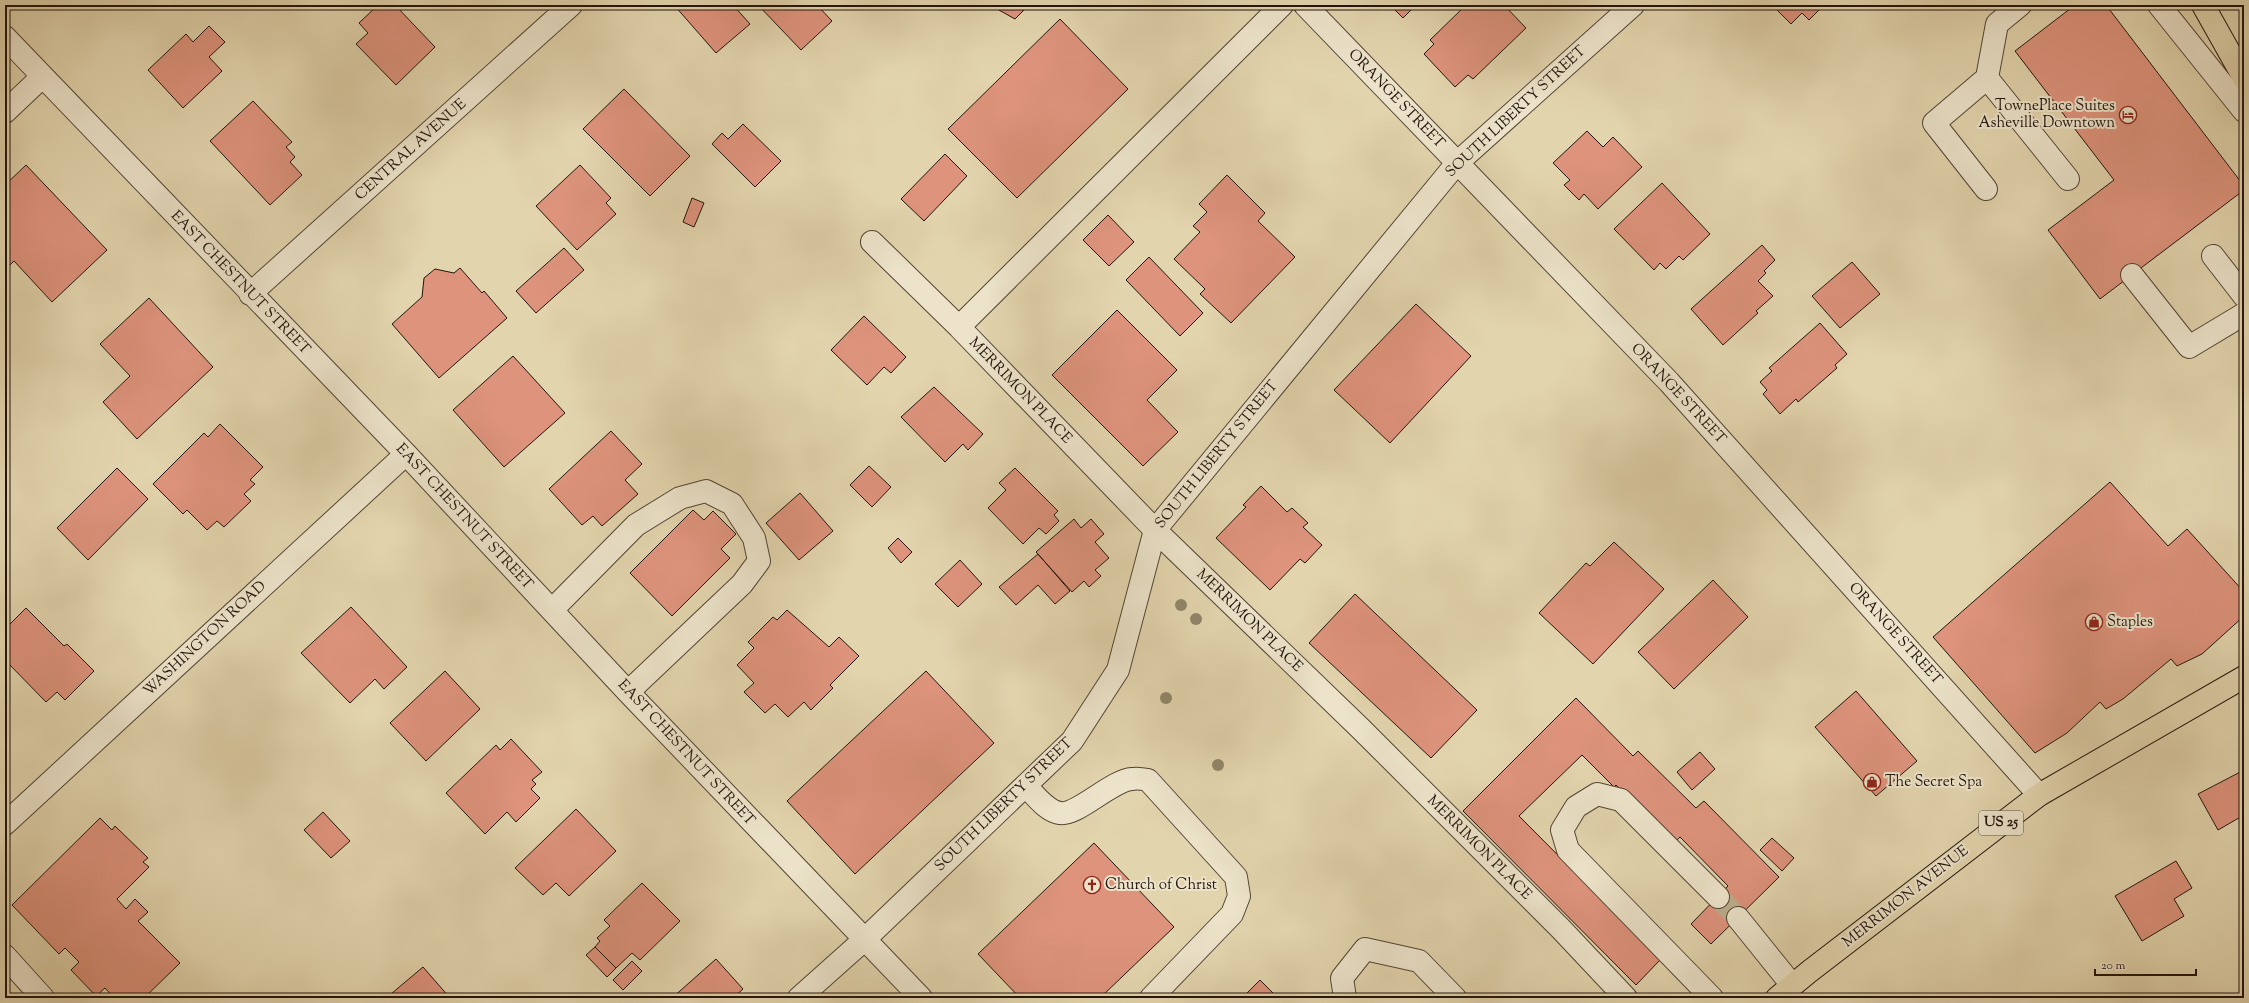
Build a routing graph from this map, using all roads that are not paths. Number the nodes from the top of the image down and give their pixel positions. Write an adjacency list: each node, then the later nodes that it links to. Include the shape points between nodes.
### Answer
1 (571, 5): 20 (street, CENTRAL AVENUE)
2 (1282, 5): 23 (street)
3 (1305, 5): 14 (street, ORANGE STREET)
4 (1633, 5): 14 (street, SOUTH LIBERTY STREET)
5 (2020, 5): 10 (street, via 1997,24)
6 (2159, 5): 12 (street)
7 (2203, 5): 11 (main road)
8 (5, 38): 9 (street, EAST CHESTNUT STREET)
9 (42, 77): 13 (street); 20 (street, EAST CHESTNUT STREET)
10 (1987, 78): 15 (street); 16 (street, via 1934,124)
11 (2244, 78)
12 (2244, 111)
13 (5, 112)
14 (1457, 163): 25 (street, SOUTH LIBERTY STREET); 30 (street, ORANGE STREET, via 1669,382)
15 (2068, 179)
16 (1986, 189)
17 (872, 242): 23 (street, MERRIMON PLACE)
18 (2213, 256): 21 (street)
19 (2132, 275): 22 (street, via 2189,347)
20 (250, 294): 24 (street, EAST CHESTNUT STREET)
21 (2244, 296)
22 (2244, 314)
23 (959, 327): 25 (street, MERRIMON PLACE)
24 (406, 454): 26 (street, EAST CHESTNUT STREET); 31 (street, WASHINGTON ROAD)
25 (1155, 530): 29 (street, SOUTH LIBERTY STREET, via 1118,670 1072,741); 43 (street, MERRIMON PLACE, via 1361,729 1561,929)
26 (552, 610): 28 (street, EAST CHESTNUT STREET); 28 (street, via 636,525 680,498 706,491 732,504 754,538 759,561 742,584)
27 (2244, 677): 30 (main road, MERRIMON AVENUE / US 25)
28 (628, 692): 34 (street, EAST CHESTNUT STREET)
29 (1026, 786): 34 (street, SOUTH LIBERTY STREET); 40 (street, via 1046,806 1059,813 1071,812 1088,800 1131,779 1148,780 1236,877 1239,896 1232,914)
30 (2039, 795): 36 (main road, MERRIMON AVENUE / US 25)
31 (5, 824)
32 (1718, 897): 44 (street, via 1621,800 1597,794 1576,807 1562,830 1568,850)
33 (1738, 918): 36 (street)
34 (864, 940): 38 (street, SOUTH LIBERTY STREET); 39 (street, EAST CHESTNUT STREET)
35 (5, 956): 37 (street)
36 (1784, 992)
37 (43, 998)
38 (800, 998)
39 (921, 998)
40 (1151, 998)
41 (1345, 998): 42 (street, via 1342,978 1365,949 1419,961)
42 (1455, 998)
43 (1626, 998)
44 (1712, 998)

